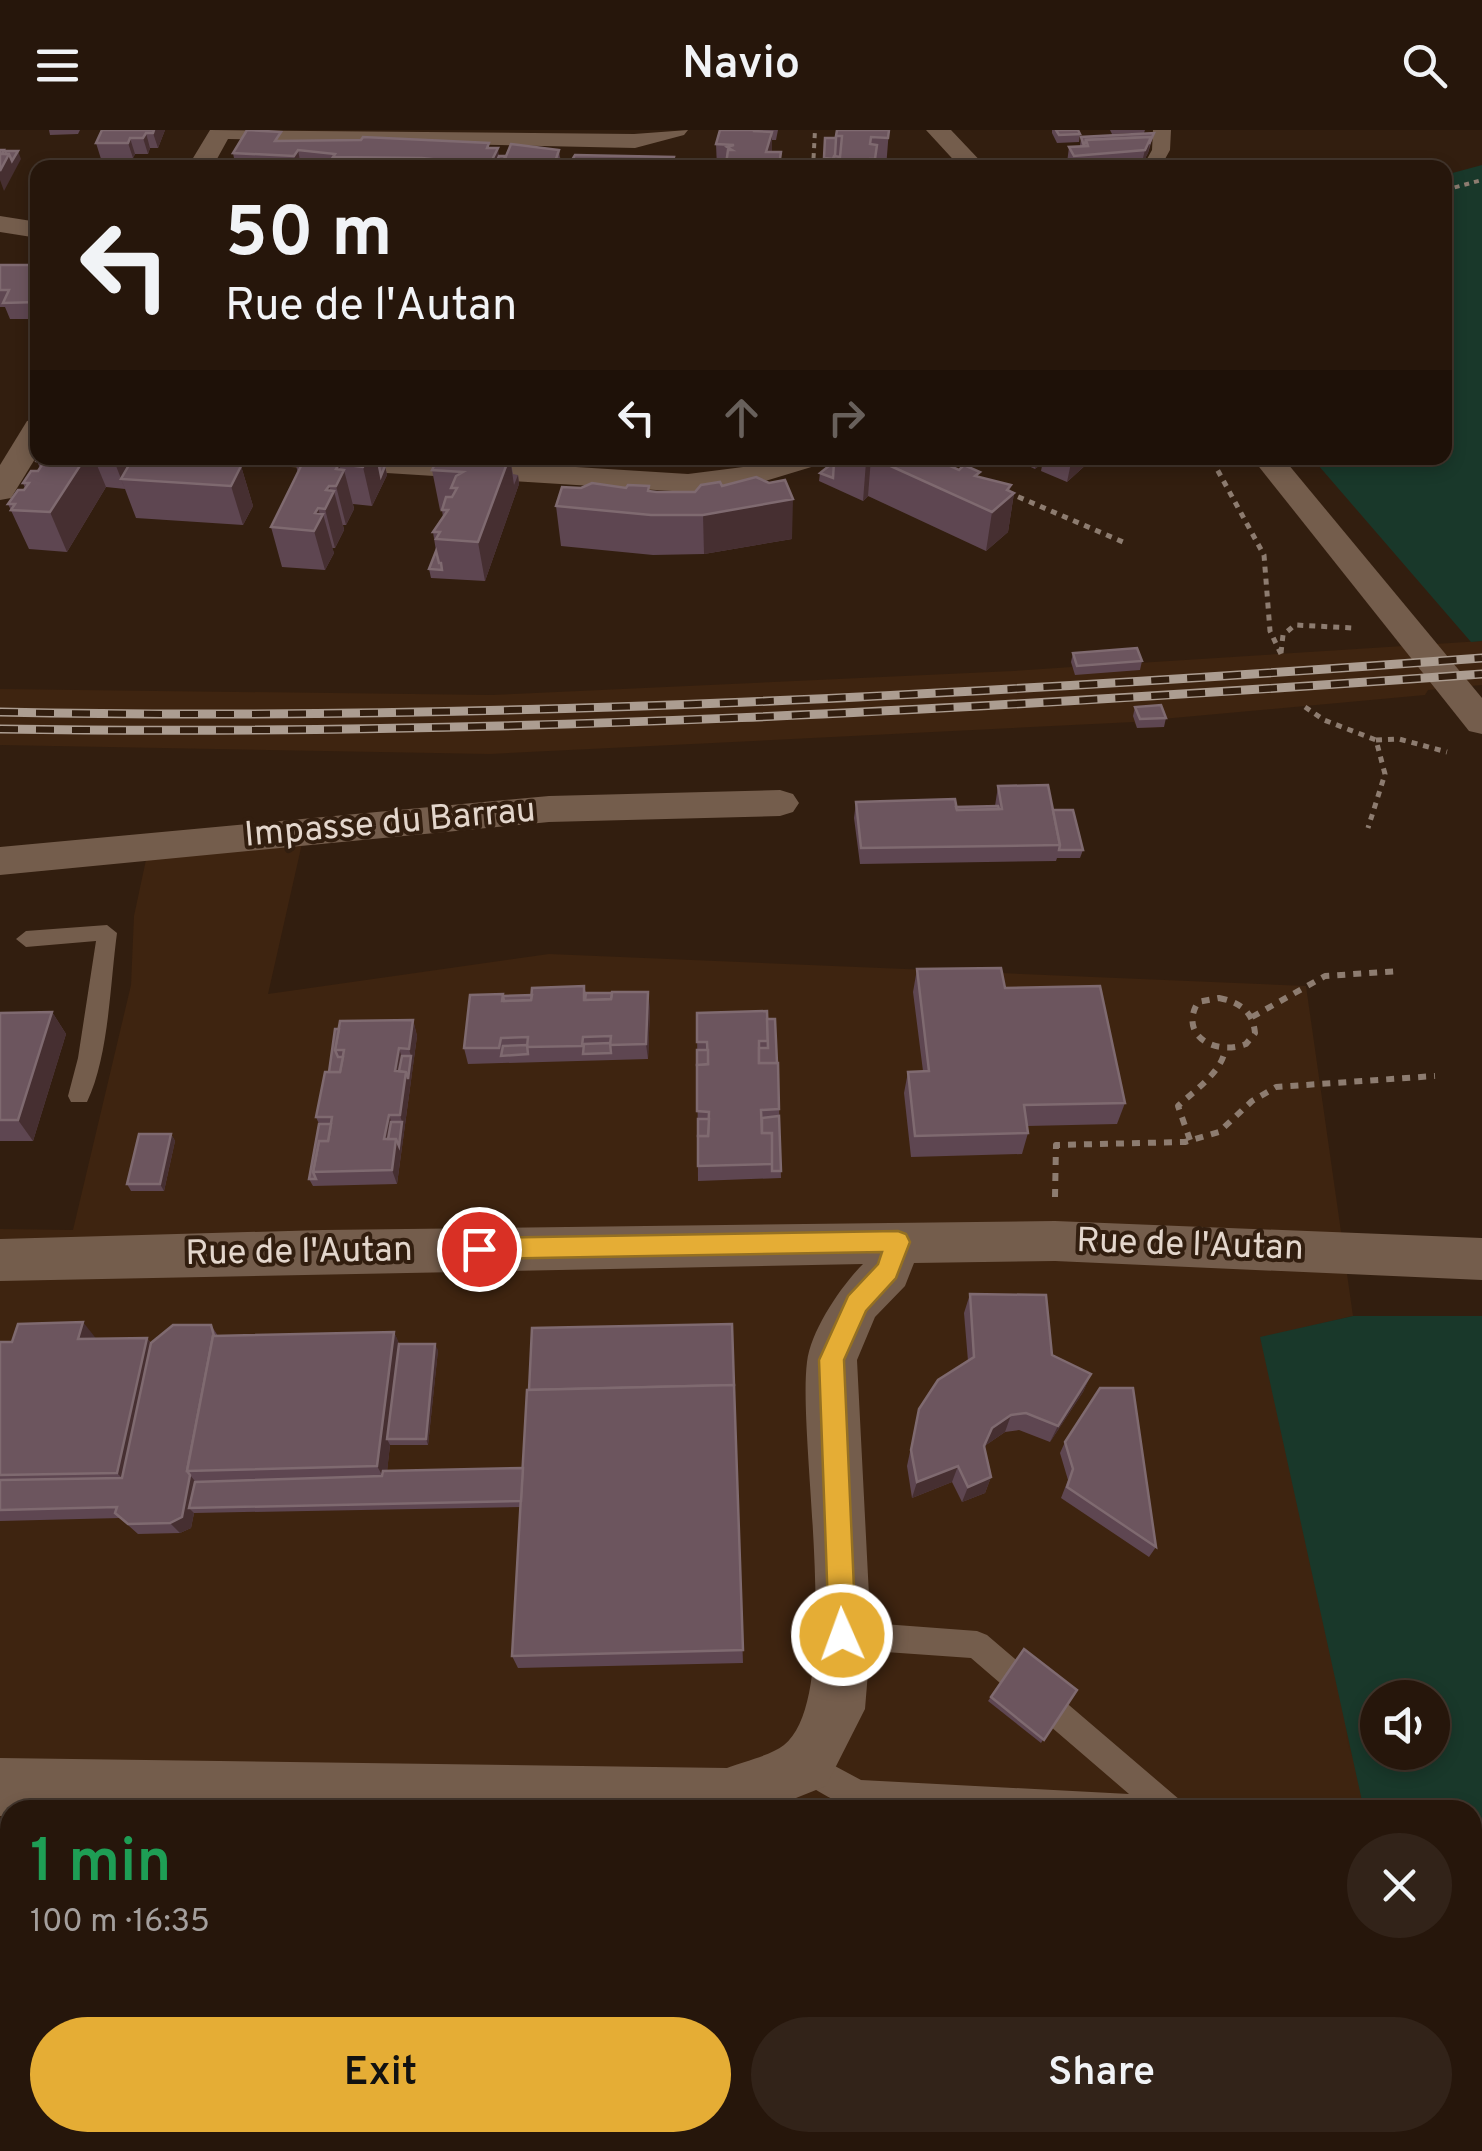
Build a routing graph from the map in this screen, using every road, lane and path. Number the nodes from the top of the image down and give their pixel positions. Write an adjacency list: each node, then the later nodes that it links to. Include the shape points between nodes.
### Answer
1 (676, 130): 5 (street, via 636,141)
2 (815, 130): 7 (path)
3 (938, 130): 8 (street)
4 (1162, 130): 9 (street)
5 (221, 131): 6 (street)
6 (204, 160)
7 (813, 160)
8 (967, 160)
9 (1155, 160)
10 (1482, 180): 11 (path)
11 (1452, 188)
12 (0, 224): 13 (street)
13 (30, 229)
14 (30, 444): 20 (street)
15 (406, 465): 16 (street, via 688,482)
16 (786, 465)
17 (1215, 465): 22 (path, via 1265,558 1271,642 1281,654 1283,635 1295,625 1364,629)
18 (1273, 465): 22 (street)
19 (999, 488): 21 (path)
20 (0, 491)
21 (1124, 542)
22 (1388, 604): 24 (street)
23 (1305, 707): 25 (path)
24 (1482, 722)
25 (1376, 740): 26 (path); 28 (path, via 1384,774)
26 (1449, 752)
27 (780, 803): 29 (street, Impasse du Barrau, via 550,809)
28 (1368, 828)
29 (0, 861)
30 (26, 940): 35 (lane, via 107,933 90,1058)
31 (1399, 972): 32 (path, via 1325,976)
32 (1252, 1017): 33 (path, via 1252,1040); 33 (path, via 1218,998 1198,1002 1190,1026)
33 (1224, 1049): 36 (path, via 1225,1056 1178,1106)
34 (1435, 1076): 36 (path, via 1276,1087 1220,1132)
35 (78, 1096)
36 (1190, 1140): 38 (path, via 1056,1146)
37 (898, 1242): 38 (street, Rue de l'Autan); 40 (street, Rue de l'Autan); 41 (street, via 888,1270 857,1303 832,1360)
38 (1055, 1242): 39 (street, Rue de l'Autan)
39 (1482, 1259)
40 (0, 1260)
41 (842, 1635): 42 (street, via 836,1710); 45 (lane, via 977,1645)
42 (805, 1765): 43 (street, via 727,1797); 44 (lane, via 858,1794)
43 (0, 1787)
44 (970, 1800)
45 (1158, 1800)

